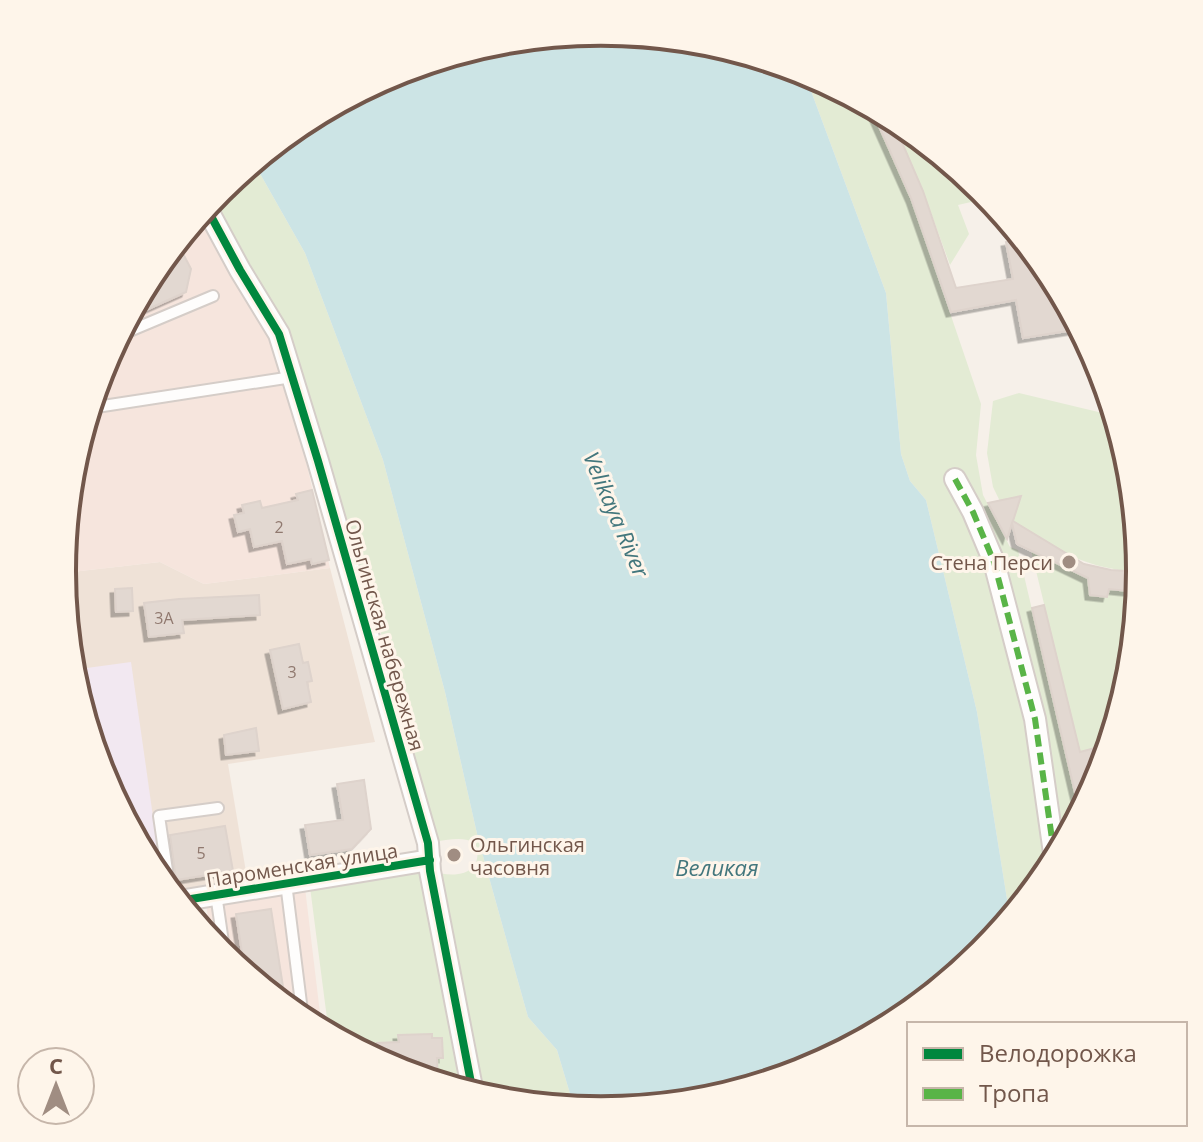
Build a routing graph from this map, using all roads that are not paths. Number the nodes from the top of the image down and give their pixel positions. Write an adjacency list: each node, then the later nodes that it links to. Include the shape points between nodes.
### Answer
1 (213, 219): 4 (street, Ольгинская набережная, via 279,334)
2 (213, 296): 3 (lane)
3 (137, 328)
4 (292, 377): 5 (lane); 9 (street, Ольгинская набережная)
5 (103, 406)
6 (955, 479): 8 (street, via 994,562 1035,719)
7 (218, 808): 10 (lane, via 159,816)
8 (1052, 840)
9 (430, 860): 11 (street, Пароменская улица); 16 (street, Ольгинская набережная)
10 (166, 865)
11 (286, 883): 12 (street, Пароменская улица); 15 (lane)
12 (216, 894): 13 (street, Пароменская улица); 14 (lane)
13 (191, 899)
14 (222, 933)
15 (301, 1001)
16 (470, 1079)

